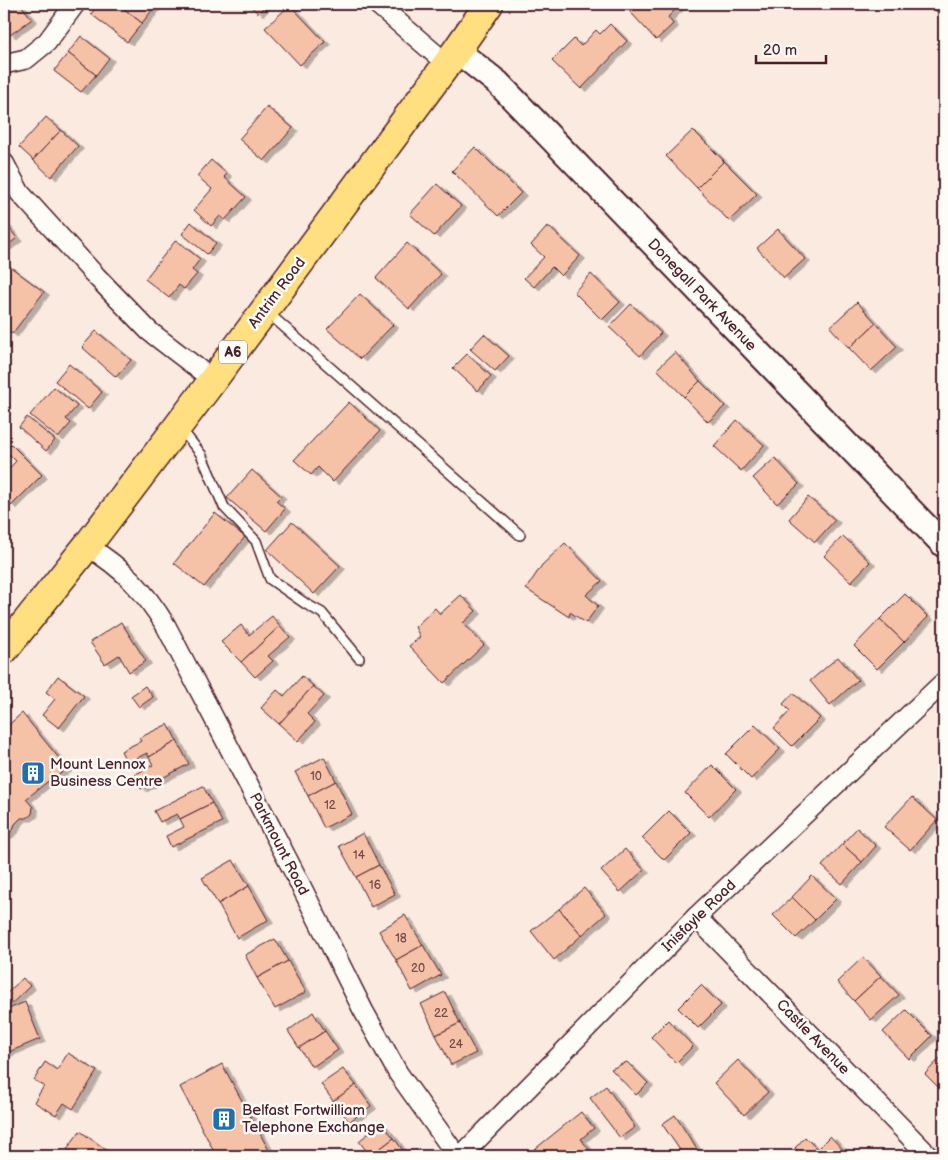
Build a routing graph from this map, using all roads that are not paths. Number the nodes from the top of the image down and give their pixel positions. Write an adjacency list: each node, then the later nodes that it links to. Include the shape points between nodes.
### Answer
1 (75, 4): 5 (street, via 47,42 26,59)
2 (376, 4): 4 (street)
3 (488, 4): 4 (main road, Antrim Road / A6)
4 (452, 57): 7 (main road, Antrim Road / A6); 11 (street, Donegall Park Avenue, via 498,83)
5 (4, 64)
6 (4, 163): 8 (street, via 20,193 94,274 149,331)
7 (264, 310): 8 (main road, Antrim Road / A6); 10 (lane)
8 (213, 380): 9 (main road, Antrim Road / A6)
9 (178, 425): 12 (main road, Antrim Road / A6); 14 (lane, via 201,454 224,507 256,541 270,579 322,613)
10 (520, 535)
11 (944, 545)
12 (87, 546): 13 (main road, Antrim Road / A6); 17 (street, Parkmount Road, via 106,557 150,600 389,1057 427,1116)
13 (4, 650)
14 (359, 658)
15 (944, 682): 16 (street, Inisfayle Road)
16 (696, 917): 17 (street, Inisfayle Road); 18 (street, Castle Avenue)
17 (459, 1156)
18 (929, 1156)

